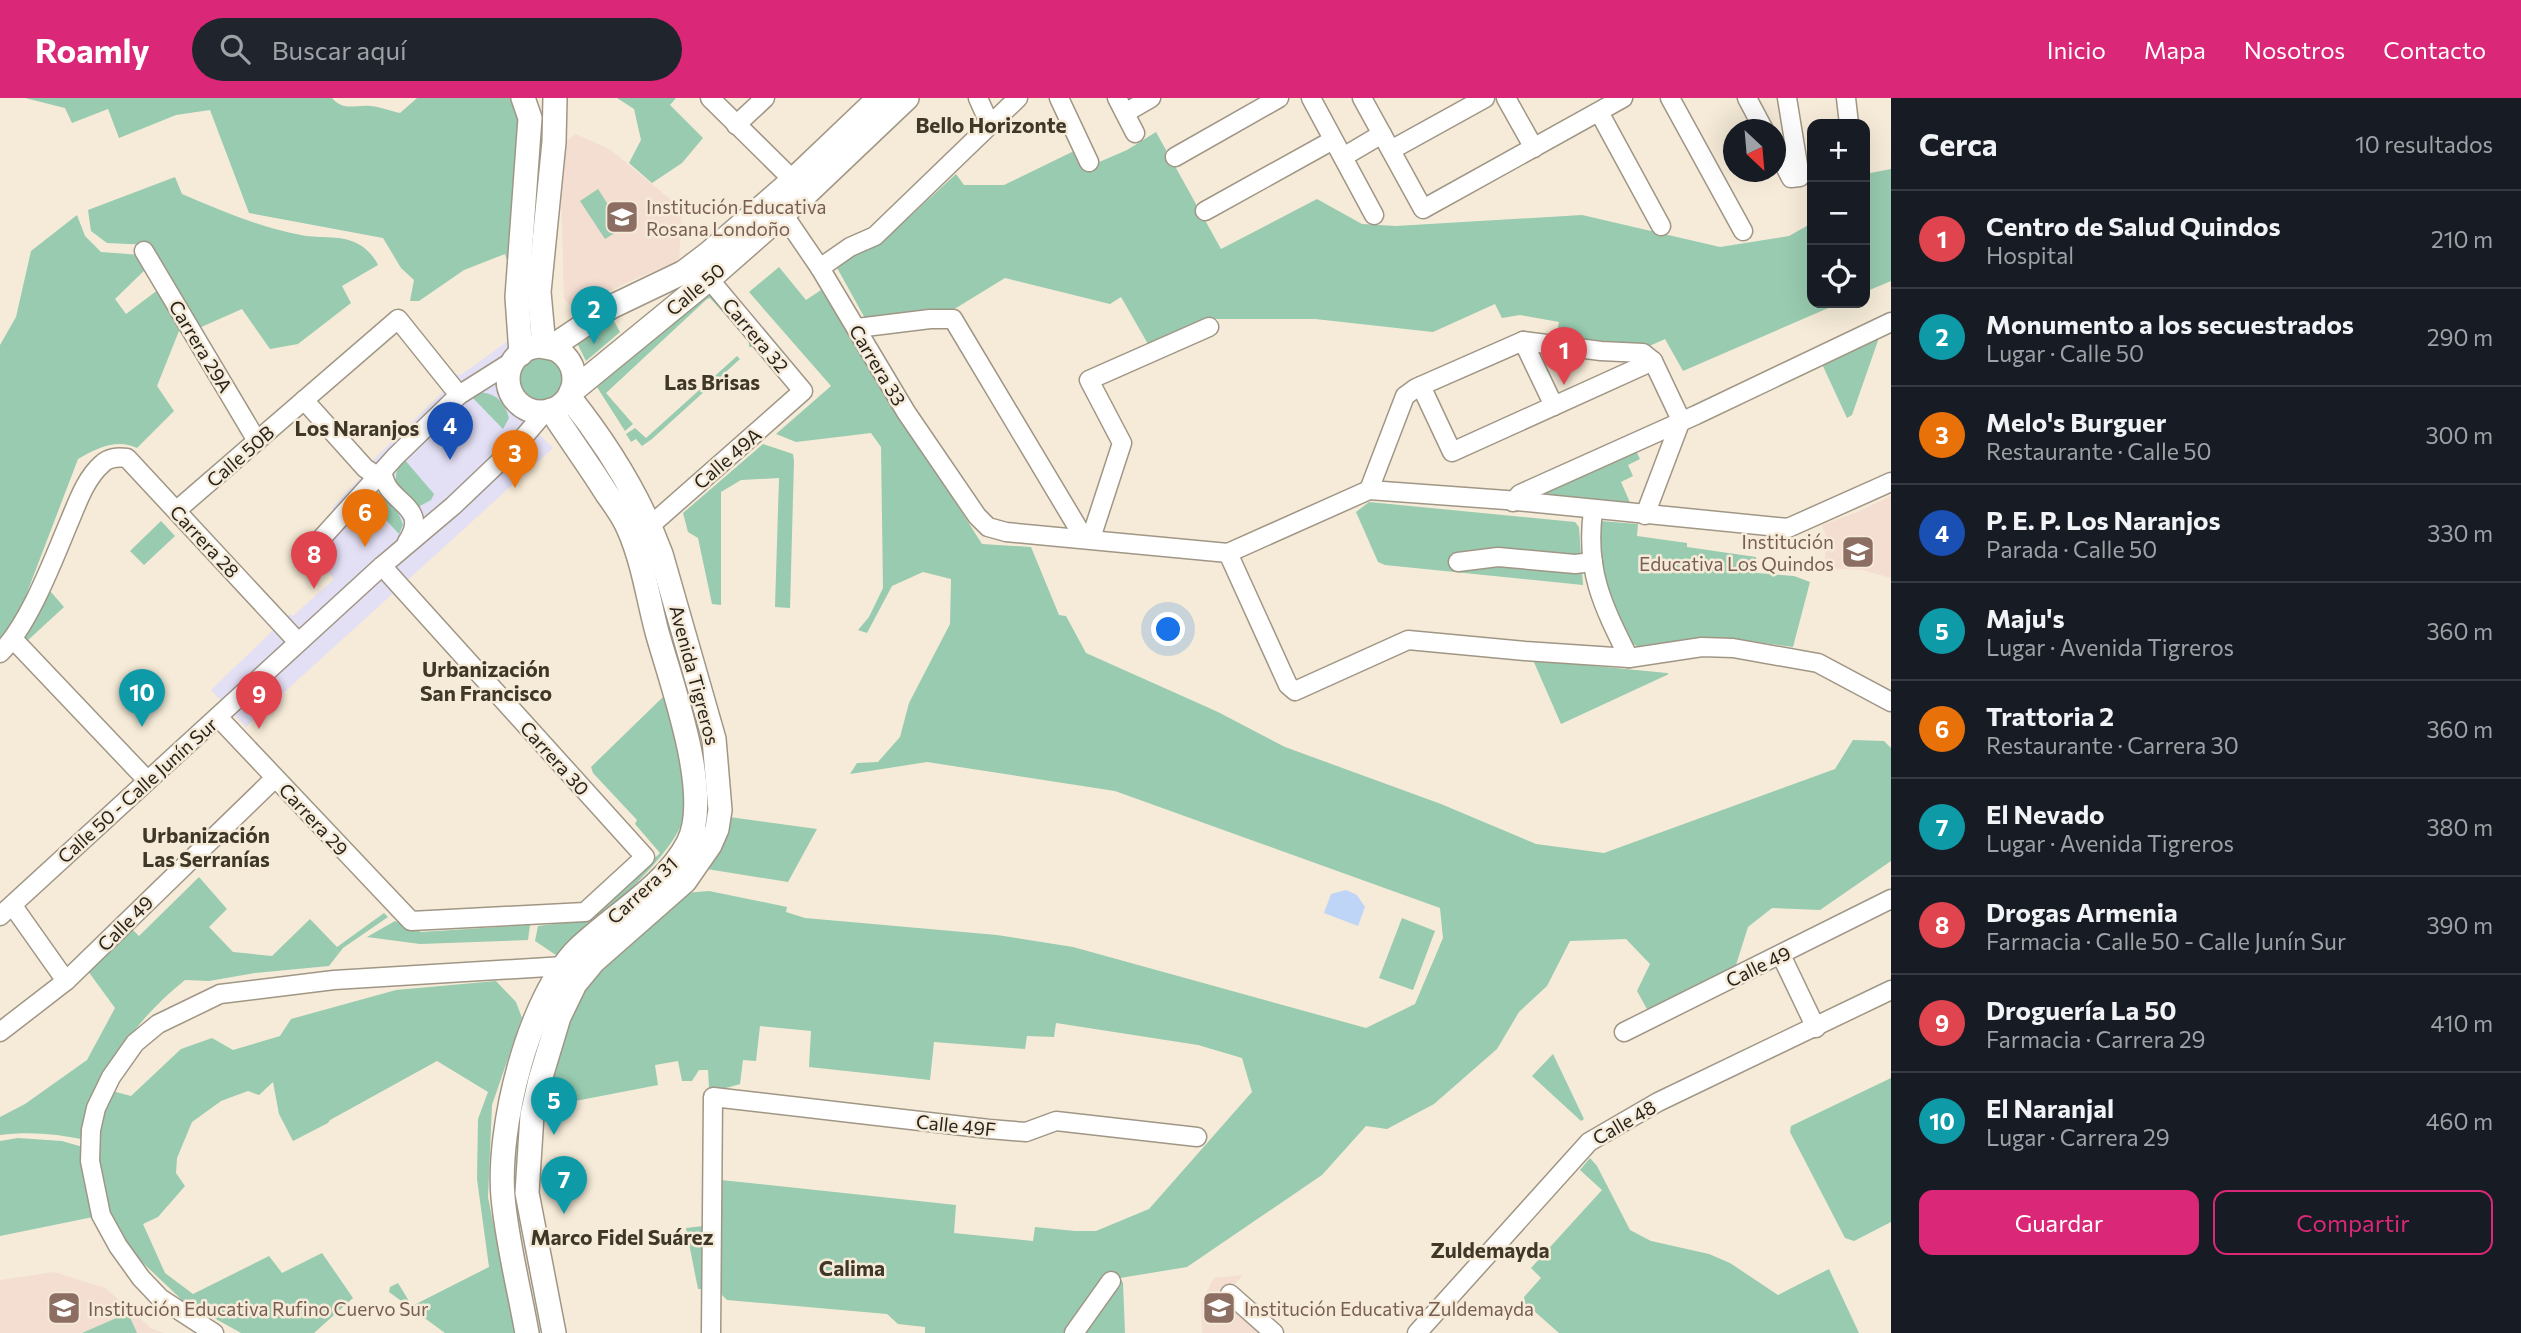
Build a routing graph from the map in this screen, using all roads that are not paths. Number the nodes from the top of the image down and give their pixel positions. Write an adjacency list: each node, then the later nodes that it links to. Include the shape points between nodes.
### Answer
1 (523, 98): 51 (main road, via 530,118 517,297)
2 (555, 98): 44 (main road, via 540,279)
3 (710, 98): 25 (street)
4 (765, 98): 25 (street)
5 (879, 98): 35 (main road, Calle 50)
6 (907, 98): 36 (main road, Calle 50)
7 (978, 98): 26 (street)
8 (1018, 98): 26 (street)
9 (1059, 98): 33 (street)
10 (1151, 98): 21 (street)
11 (1279, 98): 31 (street)
12 (1311, 98): 28 (street)
13 (1362, 98): 29 (street)
14 (1485, 98): 29 (street)
15 (1506, 98): 30 (street)
16 (1623, 98): 22 (street)
17 (1670, 98): 40 (street)
18 (1747, 98): 23 (street)
19 (1787, 98): 34 (street, via 1800,177 1791,178)
20 (1846, 98): 24 (street)
21 (1121, 105): 27 (street)
22 (1599, 112): 30 (street); 39 (street)
23 (1758, 119)
24 (1848, 119)
25 (736, 125): 35 (street)
26 (990, 125): 43 (street, via 875,236)
27 (1135, 133)
28 (1333, 139): 32 (street); 37 (street)
29 (1386, 142): 30 (street, via 1423,209); 32 (street)
30 (1534, 148)
31 (1175, 157)
32 (1343, 157): 38 (street)
33 (1089, 162)
34 (1786, 168)
35 (793, 180): 36 (main road, Calle 50)
36 (773, 211): 42 (main road, Calle 50); 43 (street, Carrera 33)
37 (1205, 211)
38 (1374, 215)
39 (1661, 226)
40 (1743, 230)
41 (144, 251): 60 (street, Carrera 29A)
42 (713, 267): 48 (main road, Calle 50, via 684,272); 54 (street, Carrera 32); 57 (main road, Calle 50)
43 (820, 268): 47 (street, Carrera 33)
44 (542, 322): 48 (main road, via 558,334); 50 (main road)
45 (1891, 322): 59 (street)
46 (1209, 327): 70 (street, via 1089,380 1122,443)
47 (857, 328): 70 (street, Carrera 33, via 906,412 988,527); 70 (street, via 953,318)
48 (576, 329): 50 (main road, Calle 50)
49 (1523, 341): 52 (street, via 1643,353); 53 (street); 58 (street)
50 (547, 347): 51 (main road, via 531,348); 57 (main road, via 561,353 573,373)
51 (518, 356): 55 (street); 57 (main road, via 508,378 514,398 531,410)
52 (1653, 361): 58 (street); 59 (street)
53 (1420, 386): 58 (street, via 1452,452); 63 (street, via 1405,396)
54 (803, 391): 69 (street, Calle 49A)
55 (459, 395): 56 (street, Calle 50B, via 398,319); 61 (street)
56 (304, 400): 60 (street, Calle 50B); 61 (street, via 365,468)
57 (559, 403): 68 (street, Calle 50); 69 (main road, Avenida Tigreros, via 601,443); 89 (main road, Carrera 31, via 629,528 689,749 696,791 694,827 680,856)
58 (1553, 406)
59 (1681, 421): 64 (street, via 1520,494); 67 (street)
60 (257, 441): 65 (street, Calle 50B)
61 (382, 475): 71 (street, via 414,516 414,532); 72 (street)
62 (1891, 482): 67 (street, via 1788,528)
63 (1369, 489): 64 (street); 73 (street)
64 (1513, 502): 66 (street)
65 (177, 510): 77 (street, Carrera 28, via 127,458 104,462 85,487 46,578); 78 (street, Carrera 28)
66 (1593, 510): 67 (street); 75 (street)
67 (1645, 515)
68 (430, 523): 71 (street, Calle 50 - Calle Junín Sur)
69 (650, 526): 100 (main road, Avenida Tigreros, via 714,739 720,810 710,845 685,881 594,961 575,984 559,1017 532,1115 527,1193)
70 (1087, 538): 73 (street)
71 (405, 545): 76 (street, Calle 50 - Calle Junín Sur)
72 (310, 551)
73 (1228, 553): 80 (street, via 1288,685 1295,691 1408,640)
74 (1458, 562): 75 (street, via 1498,557)
75 (1593, 562): 80 (street, via 1600,597)
76 (382, 566): 78 (street, Calle 50 - Calle Junín Sur); 87 (street, Carrera 30, via 645,857 585,912)
77 (13, 639): 79 (street); 84 (street)
78 (298, 642): 82 (street, Calle 50 - Calle Junín Sur)
79 (0, 653)
80 (1629, 658): 81 (street, via 1702,647 1779,655 1818,663)
81 (1891, 702)
82 (218, 717): 83 (street, Carrera 29); 84 (street, Calle 50 - Calle Junín Sur)
83 (275, 778): 87 (street, Carrera 29); 90 (street, Calle 49)
84 (147, 780): 86 (street, Calle 50 - Calle Junín Sur)
85 (1891, 899): 88 (street, Calle 49)
86 (6, 911): 90 (street)
87 (411, 921)
88 (1780, 955): 92 (street); 94 (street, Calle 49)
89 (564, 966): 98 (street, via 334,980 220,994 158,1024 135,1043 111,1077 91,1130 90,1161 102,1215 141,1278 160,1298); 99 (main road, Carrera 31, via 550,987 528,1042 505,1141 503,1196)
90 (66, 981): 93 (street, Calle 49)
91 (1891, 990): 92 (street, Calle 48)
92 (1815, 1028): 104 (street, Calle 48, via 1658,1102 1589,1142)
93 (0, 1032)
94 (1624, 1032)
95 (1197, 1137): 101 (street, Calle 49F, via 1056,1121 1026,1132 989,1129 713,1097)
96 (1111, 1281): 102 (street)
97 (1230, 1294): 103 (street)
98 (214, 1333)
99 (527, 1333)
100 (554, 1333)
101 (711, 1333)
102 (1074, 1333)
103 (1274, 1333)
104 (1417, 1333)

